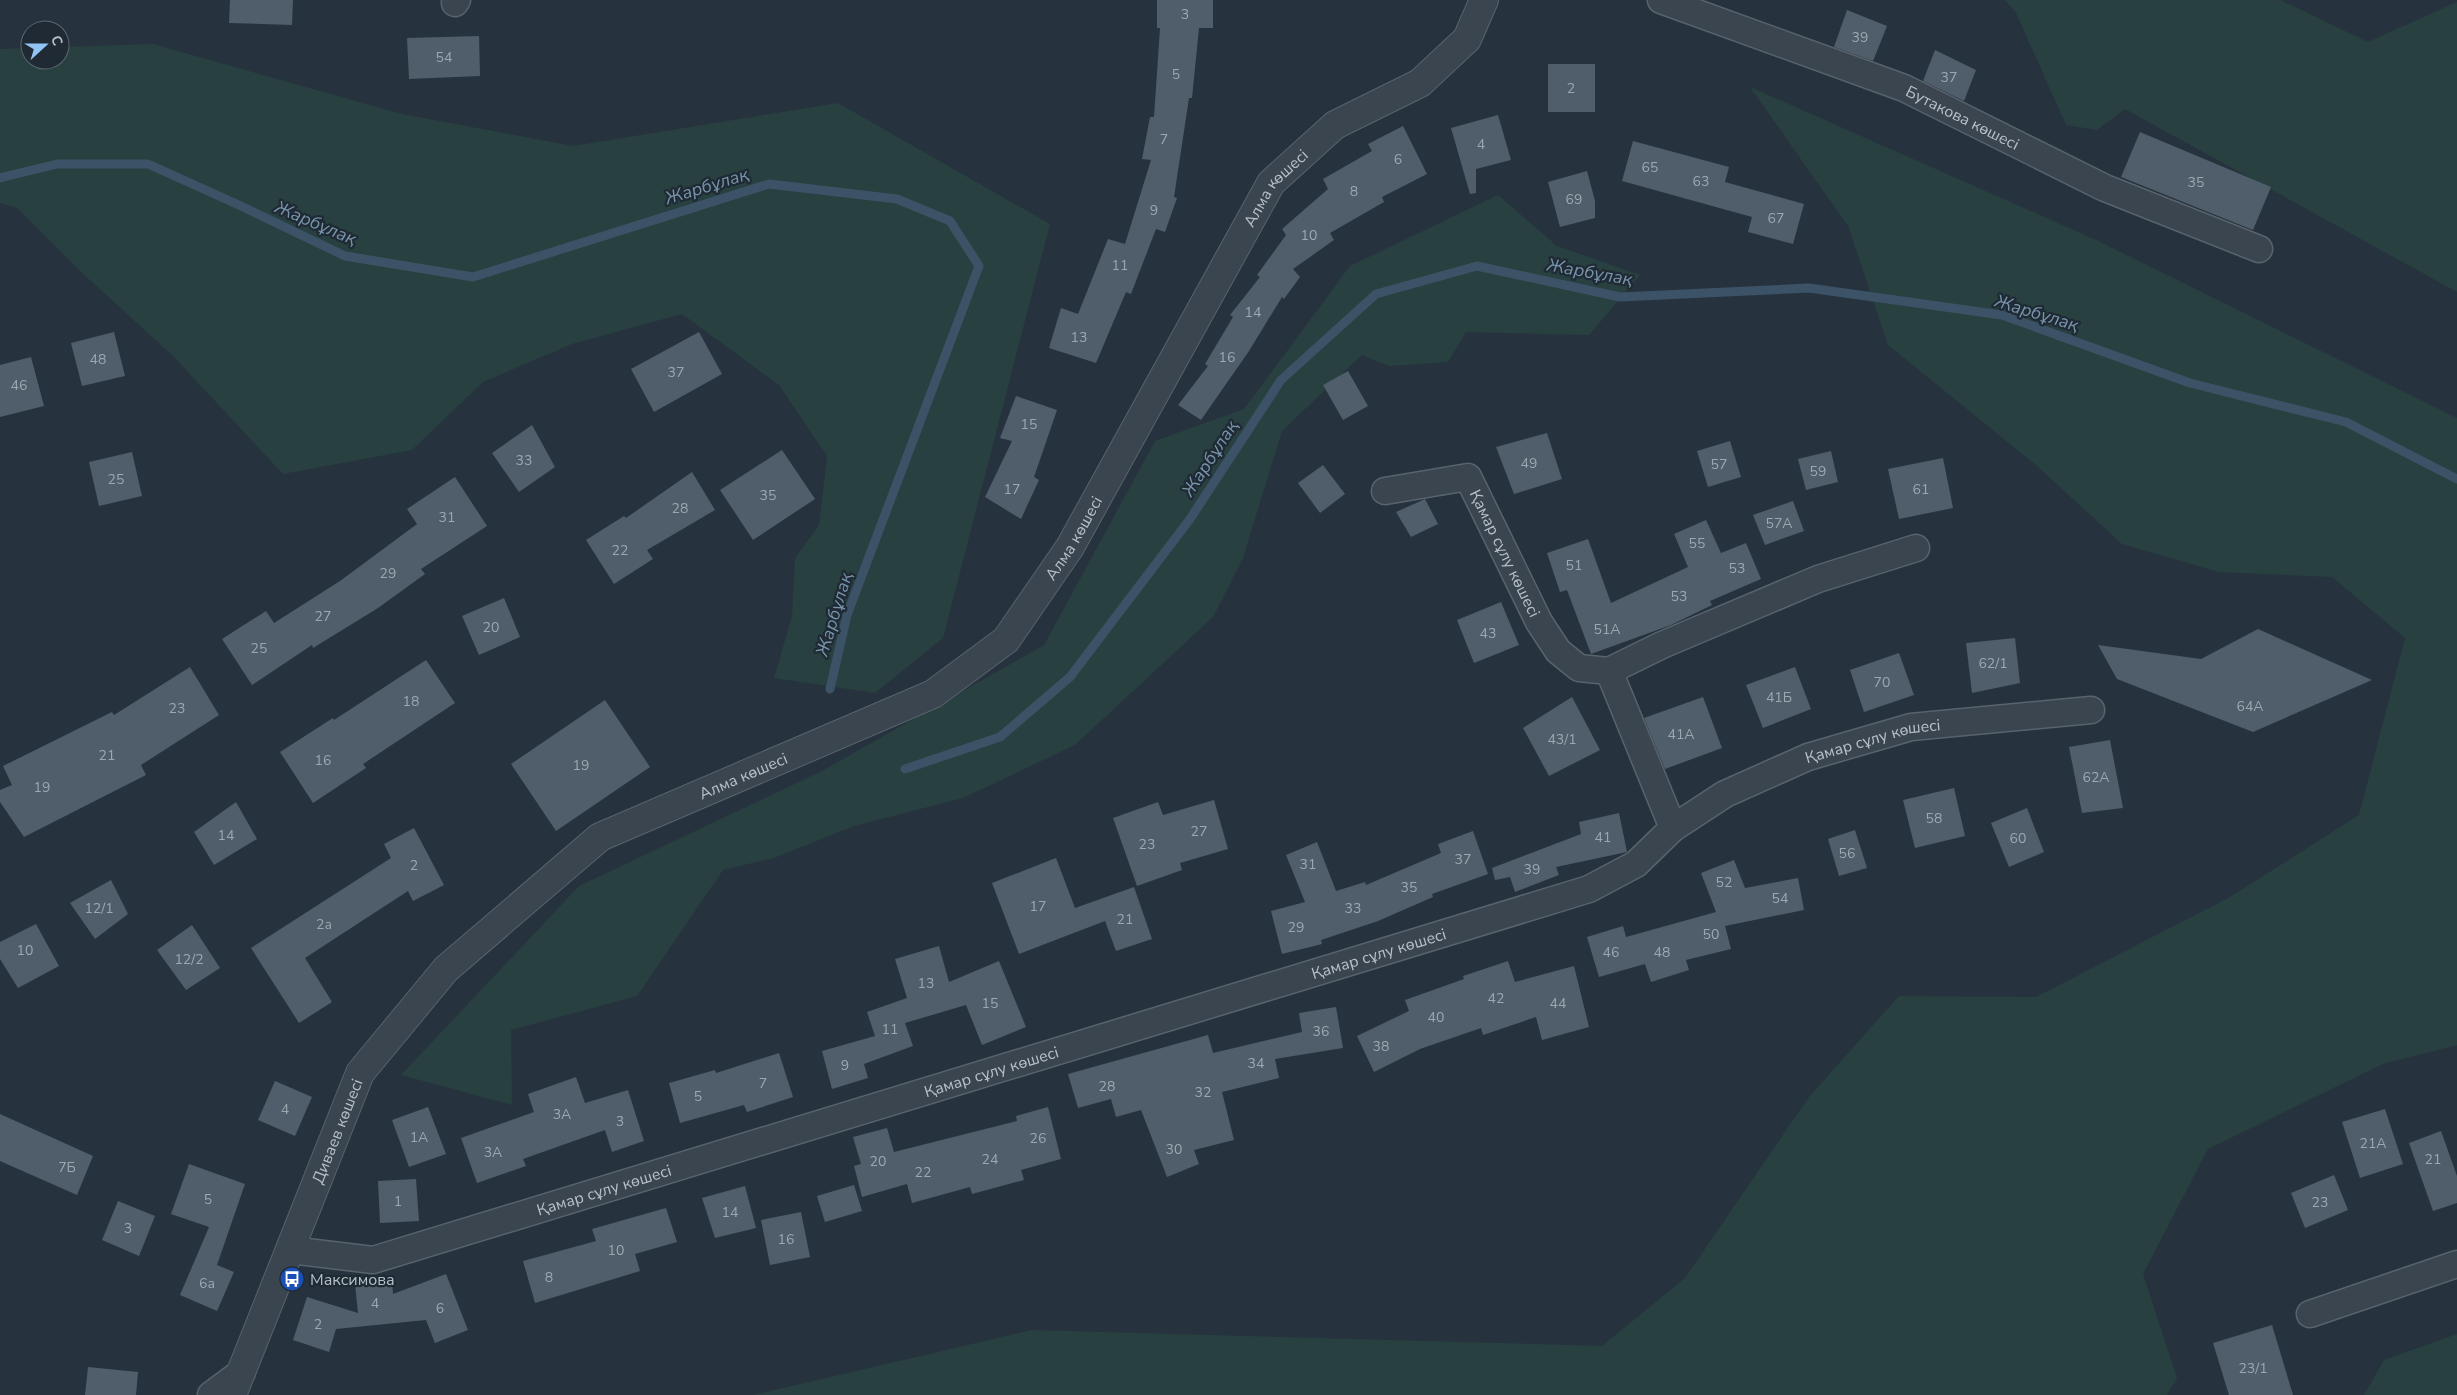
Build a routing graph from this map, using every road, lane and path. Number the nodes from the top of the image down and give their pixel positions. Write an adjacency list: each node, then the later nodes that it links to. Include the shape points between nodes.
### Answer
1 (1484, 0): 9 (street, Алма көшесі, via 1467,39 1420,83 1335,125 1271,183 1070,547 1006,640 933,694 600,837)
2 (1662, 0): 3 (street, Бутакова көшесі, via 1904,88 2105,188)
3 (2259, 249)
4 (1385, 491): 6 (street, Қамар сұлу көшесі, via 1468,477 1539,622 1558,650 1579,668)
5 (1916, 548): 6 (street, via 1818,579)
6 (1609, 671): 8 (street)
7 (2091, 710): 8 (street, Қамар сұлу көшесі, via 1910,727 1808,757 1725,794)
8 (1673, 828): 10 (street, Қамар сұлу көшесі, via 1636,864 1589,889 382,1258 373,1260)
9 (511, 913): 10 (street, Диваев көшесі, via 446,969 360,1074)
10 (290, 1250): 13 (street, Диваев көшесі)
11 (2457, 1264): 12 (street)
12 (2310, 1314)
13 (237, 1383): 14 (street)
14 (211, 1395)

